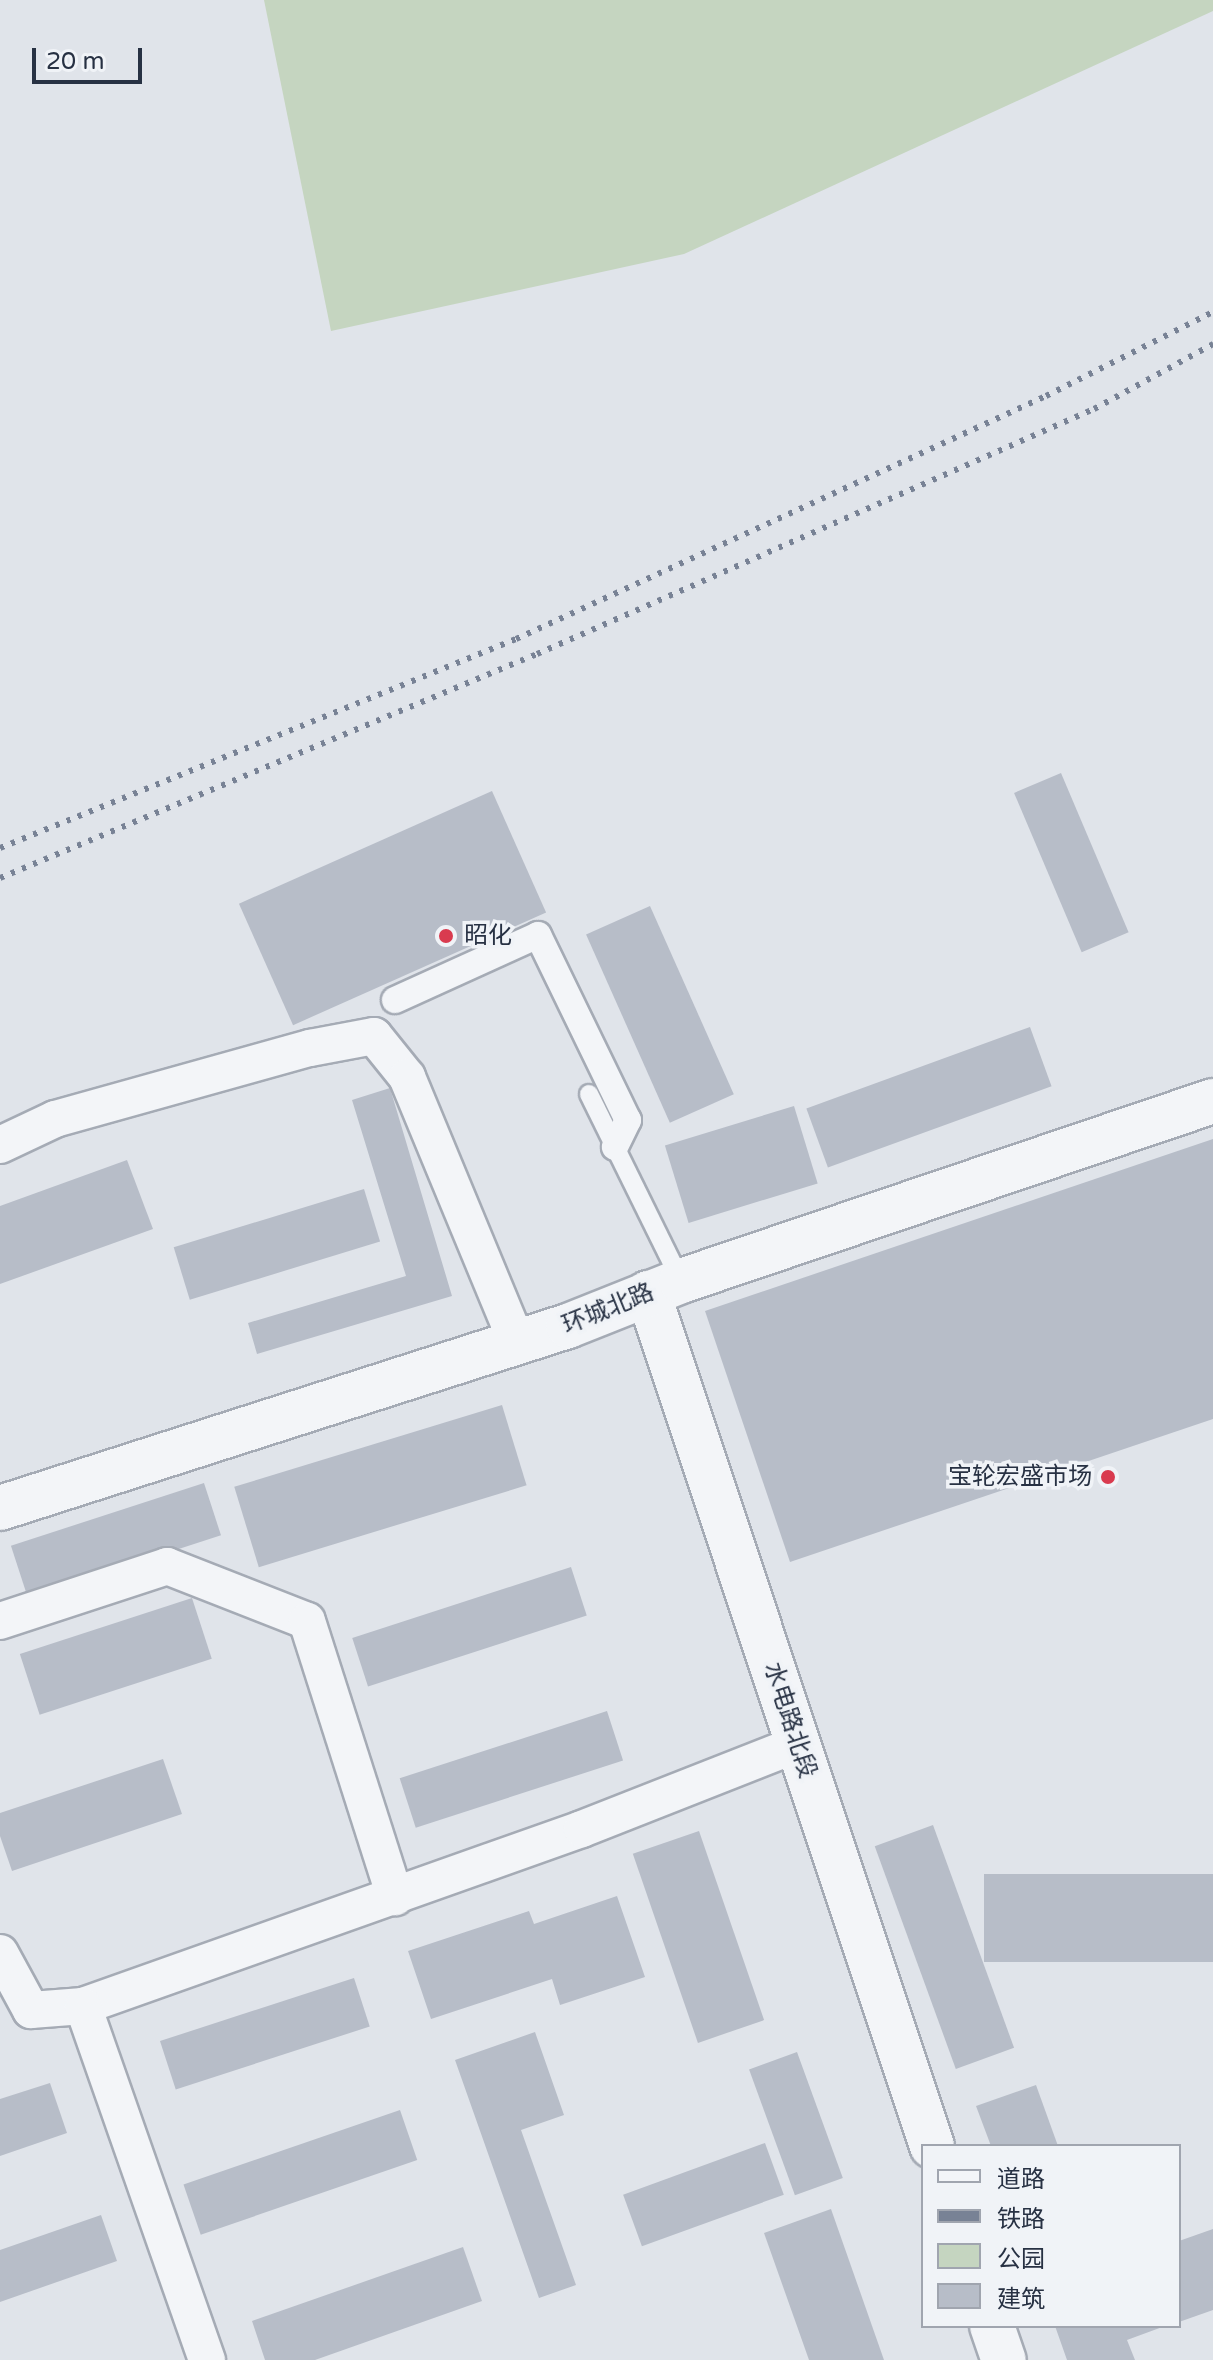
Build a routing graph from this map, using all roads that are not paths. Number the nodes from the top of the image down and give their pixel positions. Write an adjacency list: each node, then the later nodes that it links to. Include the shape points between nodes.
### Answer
1 (395, 1000): 5 (street, via 538,935 628,1120)
2 (589, 1094): 5 (lane)
3 (1213, 1101): 6 (street, 环城北路)
4 (0, 1145): 7 (street, via 55,1119 310,1048 374,1036 407,1077)
5 (615, 1147): 6 (lane)
6 (664, 1287): 7 (street, 环城北路); 10 (street, 水电路北段)
7 (517, 1342): 8 (street, 环城北路)
8 (0, 1508)
9 (0, 1621): 11 (street, via 167,1566 307,1621)
10 (798, 1744): 11 (street); 15 (street, 水电路北段)
11 (395, 1897): 13 (street)
12 (0, 1953): 14 (street)
13 (83, 2006): 14 (street); 17 (street)
14 (16, 2016)
15 (931, 2144)
16 (993, 2328): 18 (street)
17 (207, 2360)
18 (1004, 2360)

